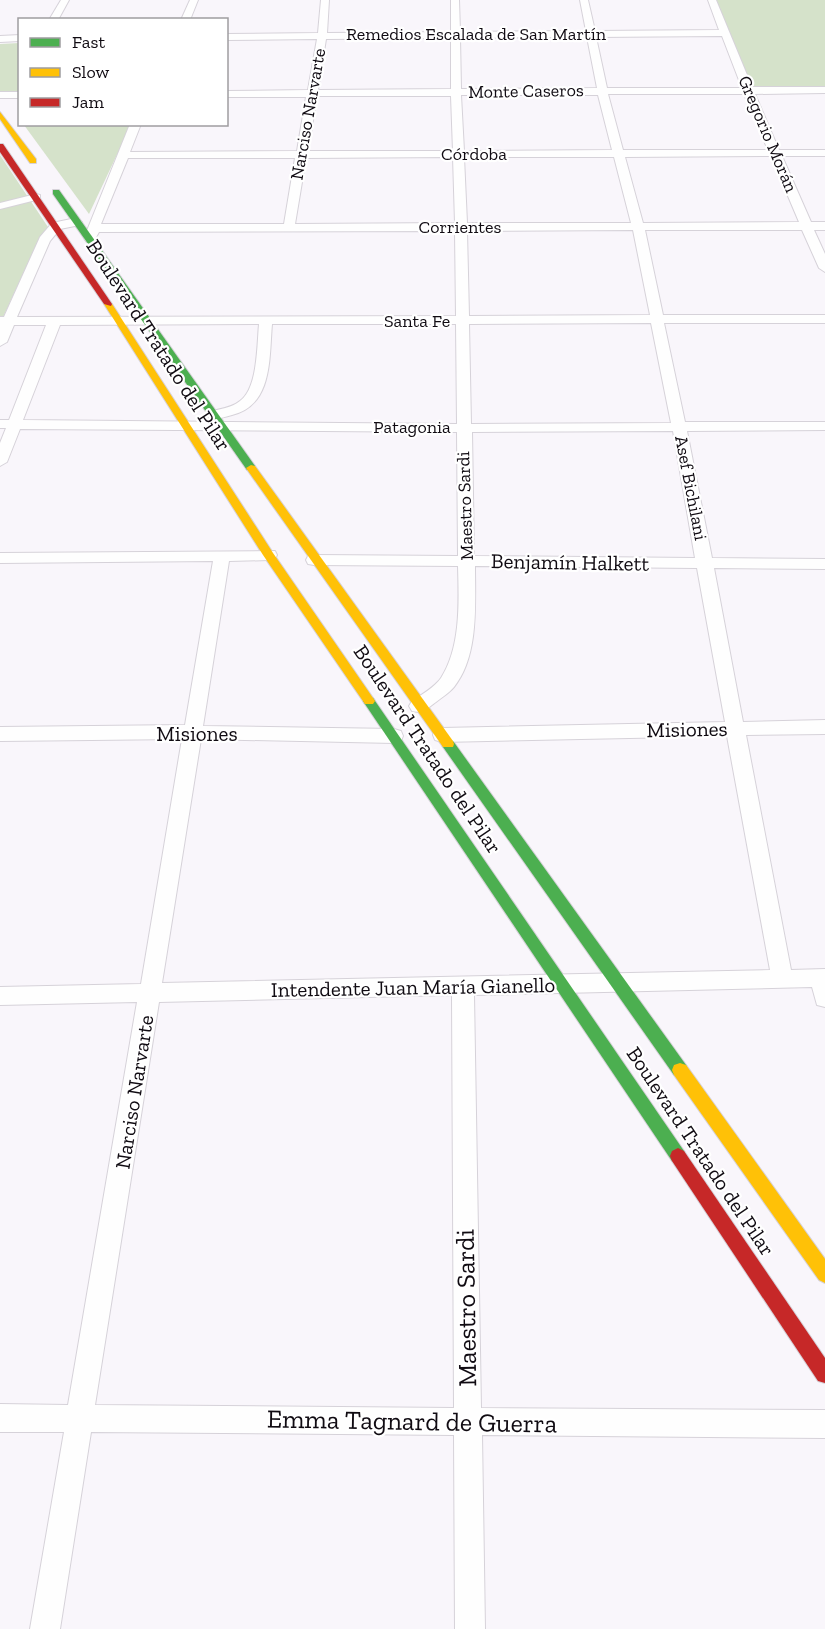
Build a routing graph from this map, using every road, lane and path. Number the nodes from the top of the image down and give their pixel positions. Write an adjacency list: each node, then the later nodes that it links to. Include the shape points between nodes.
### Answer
1 (65, 0): 7 (street)
2 (194, 0): 8 (street)
3 (325, 0): 12 (street, Narciso Narvarte)
4 (455, 0): 11 (street, Maestro Sardi)
5 (584, 0): 9 (street, Asef Bichilani)
6 (712, 0): 10 (street, Gregorio Morán)
7 (55, 18)
8 (186, 18)
9 (591, 33): 10 (street, Remedios Escalada de San Martín); 11 (street, Remedios Escalada de San Martín); 16 (street, Asef Bichilani)
10 (725, 33): 17 (street, Gregorio Morán)
11 (456, 34): 12 (street, Remedios Escalada de San Martín); 19 (street, Maestro Sardi)
12 (322, 36): 13 (street, Remedios Escalada de San Martín); 20 (street, Narciso Narvarte)
13 (228, 37)
14 (18, 38): 15 (street)
15 (0, 39)
16 (602, 90): 17 (street, Monte Caseros); 19 (street, Monte Caseros); 27 (street, Asef Bichilani)
17 (748, 90): 18 (street, Monte Caseros); 28 (street, Gregorio Morán)
18 (825, 90)
19 (456, 92): 20 (street, Monte Caseros); 31 (street, Maestro Sardi)
20 (312, 93): 21 (street, Monte Caseros); 30 (street, Narciso Narvarte)
21 (228, 94)
22 (0, 95): 23 (street)
23 (18, 95)
24 (0, 114): 33 (main road, Boulevard Tratado del Pilar)
25 (135, 126): 32 (street)
26 (0, 146): 34 (main road, Boulevard Tratado del Pilar)
27 (620, 153): 28 (street, Córdoba); 31 (street, Córdoba); 38 (street, Asef Bichilani)
28 (775, 153): 29 (street, Córdoba); 39 (street, Gregorio Morán)
29 (825, 153)
30 (301, 154): 31 (street, Córdoba); 32 (street, Córdoba); 41 (street, Narciso Narvarte)
31 (458, 154): 42 (street, Maestro Sardi)
32 (124, 155): 43 (street)
33 (48, 182): 34 (main road); 36 (main road, Boulevard Tratado del Pilar)
34 (36, 197): 35 (street); 37 (main road, Boulevard Tratado del Pilar)
35 (0, 206)
36 (76, 222): 37 (street); 43 (main road, Boulevard Tratado del Pilar)
37 (56, 226): 46 (main road, Boulevard Tratado del Pilar); 49 (street, via 44,240)
38 (638, 226): 39 (street, Corrientes); 42 (street, Corrientes); 48 (street, Asef Bichilani)
39 (808, 226): 40 (street, Corrientes); 44 (street, Gregorio Morán)
40 (825, 226)
41 (289, 227): 42 (street, Corrientes); 43 (street, Corrientes)
42 (461, 227): 50 (street, Maestro Sardi)
43 (92, 234): 45 (main road, Boulevard Tratado del Pilar)
44 (825, 268)
45 (116, 277): 46 (main road); 53 (main road, Boulevard Tratado del Pilar)
46 (94, 283): 52 (main road, Boulevard Tratado del Pilar)
47 (825, 319): 48 (street, Santa Fe)
48 (657, 320): 50 (street, Santa Fe); 60 (street, Asef Bichilani)
49 (4, 321): 51 (street, Santa Fe); 55 (street)
50 (463, 321): 54 (street, Santa Fe); 61 (street, Maestro Sardi)
51 (54, 322): 52 (street, Santa Fe); 57 (street)
52 (120, 322): 53 (street, Santa Fe); 58 (main road, Boulevard Tratado del Pilar)
53 (148, 322): 54 (street, Santa Fe); 56 (main road, Boulevard Tratado del Pilar)
54 (266, 322): 56 (street, via 257,388 252,398)
55 (0, 342)
56 (218, 420): 58 (street, Patagonia); 61 (street, Patagonia); 66 (main road, Boulevard Tratado del Pilar)
57 (7, 424): 58 (street, Patagonia); 62 (street)
58 (186, 425): 64 (main road, Boulevard Tratado del Pilar)
59 (825, 426): 60 (street, Patagonia)
60 (679, 427): 61 (street, Patagonia); 68 (street, Asef Bichilani)
61 (463, 428): 67 (street, Maestro Sardi)
62 (0, 462)
63 (222, 555): 64 (street); 65 (street); 73 (street, Narciso Narvarte)
64 (269, 555): 76 (main road, Boulevard Tratado del Pilar)
65 (0, 558)
66 (314, 560): 67 (street, Benjamín Halkett); 70 (main road, Boulevard Tratado del Pilar)
67 (467, 561): 68 (street, Benjamín Halkett); 70 (street, Maestro Sardi, via 467,606 460,658 447,684)
68 (706, 563): 69 (street, Benjamín Halkett); 72 (street, Asef Bichilani)
69 (825, 564)
70 (418, 706): 75 (main road, Boulevard Tratado del Pilar)
71 (825, 727): 72 (street, Misiones)
72 (735, 728): 75 (street, Misiones); 77 (street, Asef Bichilani)
73 (193, 732): 74 (street, Misiones); 76 (street, Misiones); 82 (street, Narciso Narvarte)
74 (0, 734)
75 (442, 735): 78 (main road, Boulevard Tratado del Pilar)
76 (394, 736): 79 (main road, Boulevard Tratado del Pilar)
77 (782, 979): 78 (street, Intendente Juan María Gianello); 80 (street, Intendente Juan María Gianello)
78 (620, 982): 79 (street, Intendente Juan María Gianello); 84 (main road, Boulevard Tratado del Pilar)
79 (563, 984): 81 (street, Intendente Juan María Gianello); 85 (main road, Boulevard Tratado del Pilar)
80 (823, 985)
81 (463, 986): 82 (street, Intendente Juan María Gianello); 88 (street, Maestro Sardi)
82 (150, 993): 83 (street, Intendente Juan María Gianello); 87 (street, Narciso Narvarte)
83 (0, 996)
84 (825, 1274)
85 (825, 1374)
86 (0, 1418): 87 (street, Emma Tagnard de Guerra)
87 (80, 1418): 88 (street, Emma Tagnard de Guerra); 90 (street, Narciso Narvarte)
88 (467, 1422): 89 (street, Emma Tagnard de Guerra); 91 (street, Maestro Sardi)
89 (825, 1424)
90 (45, 1629)
91 (470, 1629)

